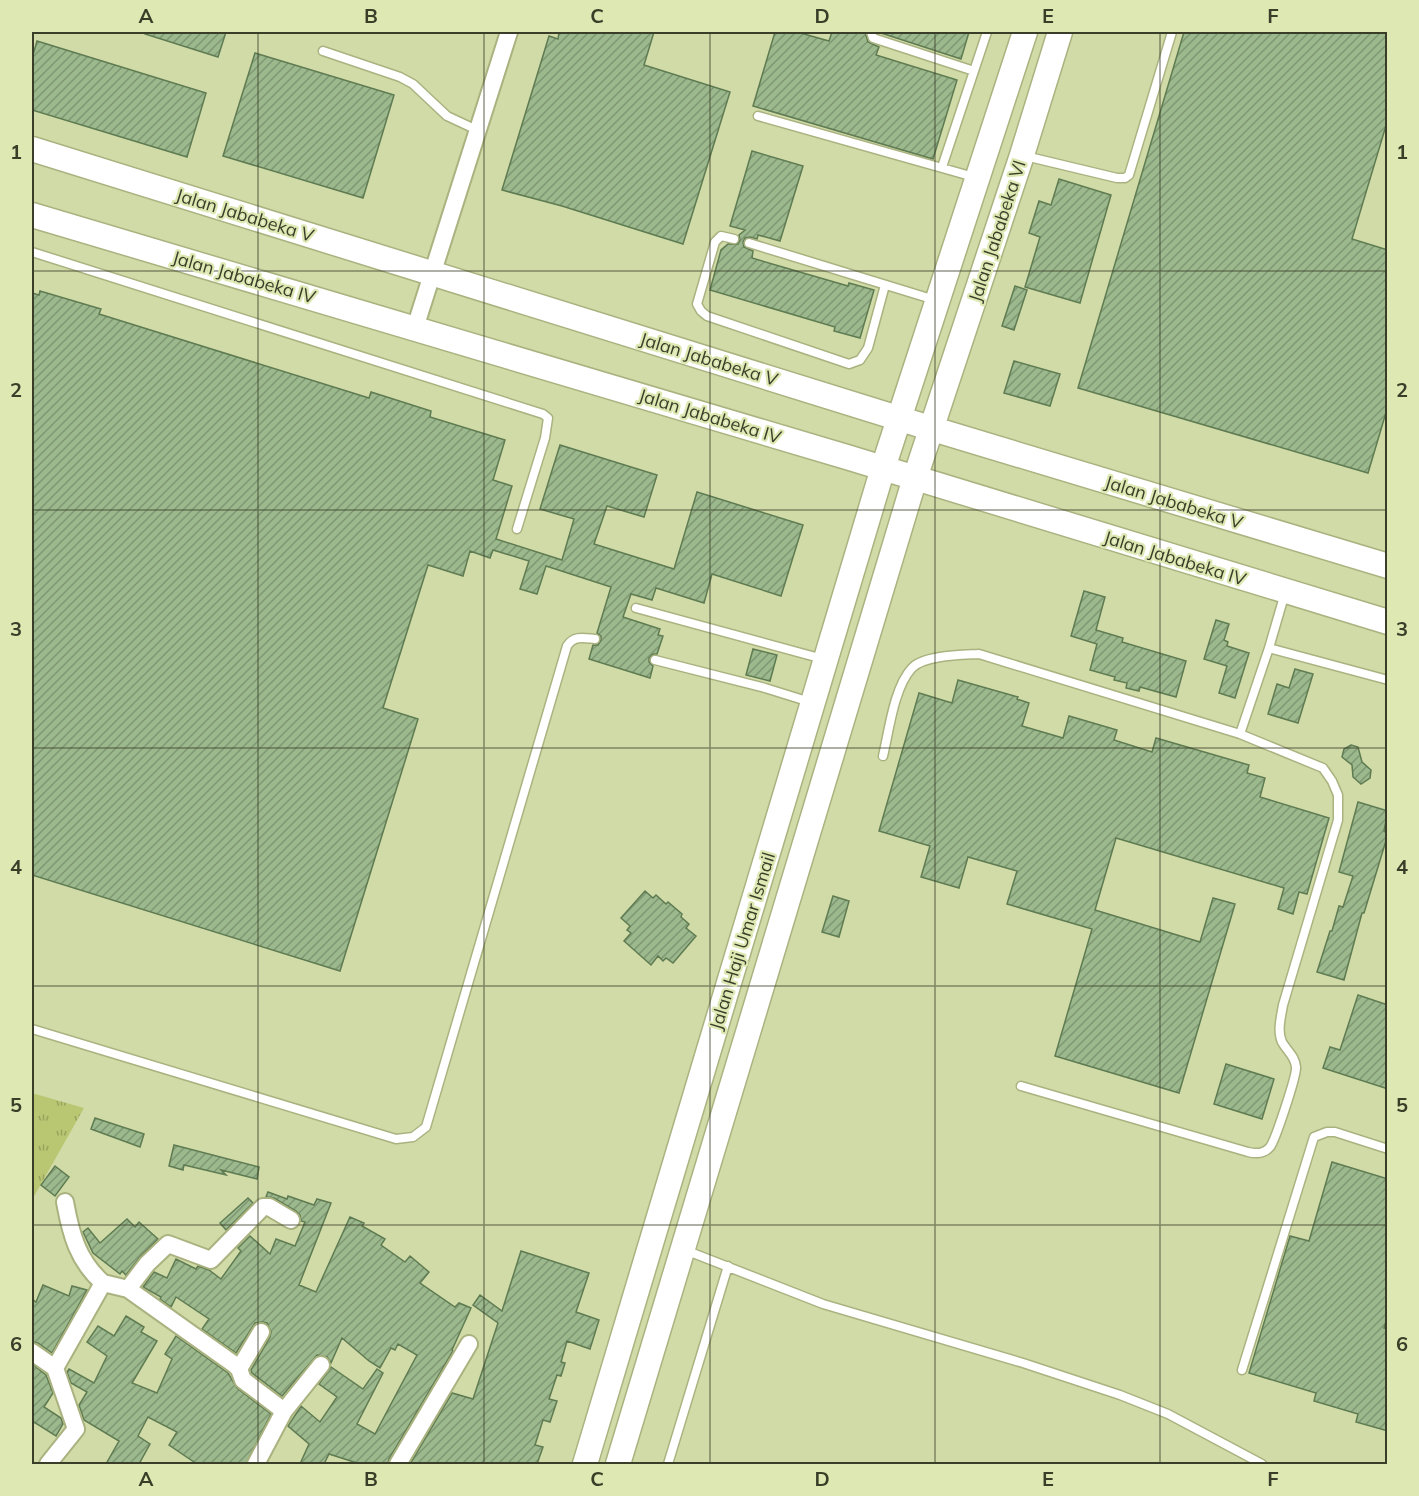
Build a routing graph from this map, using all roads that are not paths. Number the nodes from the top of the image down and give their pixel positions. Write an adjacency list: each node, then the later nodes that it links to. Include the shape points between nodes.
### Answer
1 (509, 32): 10 (street)
2 (871, 32): 8 (lane, via 873,38)
3 (987, 32): 8 (lane)
4 (1025, 32): 14 (street, Jalan Jababeka VI)
5 (1060, 32): 12 (street, Jalan Jababeka VI)
6 (1172, 32): 12 (lane, via 1129,175 1117,178)
7 (323, 51): 10 (lane, via 400,77 447,116)
8 (974, 71): 13 (lane)
9 (758, 116): 13 (lane)
10 (477, 130): 19 (street)
11 (32, 148): 19 (street, Jalan Jababeka V)
12 (1022, 155): 24 (street, Jalan Jababeka VI)
13 (942, 167): 14 (lane)
14 (978, 178): 21 (street, Jalan Jababeka VI)
15 (32, 215): 22 (street, Jalan Jababeka IV)
16 (734, 239): 20 (lane, via 721,236 715,242 697,304 700,311 849,364 860,360 868,348)
17 (749, 243): 20 (lane)
18 (32, 252): 27 (lane, via 543,414 548,418 544,438)
19 (432, 273): 22 (street); 23 (street, Jalan Jababeka V)
20 (885, 285): 21 (lane)
21 (939, 301): 23 (street, Jalan Jababeka VI)
22 (415, 328): 25 (street, Jalan Jababeka IV)
23 (901, 419): 24 (street, Jalan Jababeka V); 25 (street, Jalan Haji Umar Ismail)
24 (933, 429): 26 (street, Jalan Haji Umar Ismail); 28 (street, Jalan Jababeka V)
25 (884, 468): 26 (street, Jalan Jababeka IV); 35 (street, Jalan Haji Umar Ismail)
26 (915, 478): 29 (street, Jalan Jababeka IV); 45 (street, Jalan Haji Umar Ismail)
27 (517, 529)
28 (1388, 566)
29 (1286, 591): 31 (street, Jalan Jababeka IV); 33 (lane)
30 (636, 608): 35 (lane)
31 (1388, 622)
32 (595, 639): 40 (lane, via 576,638 567,646 426,1127 413,1137 396,1139)
33 (1269, 648): 36 (lane); 38 (lane)
34 (655, 660): 37 (lane)
35 (826, 660): 37 (street, Jalan Haji Umar Ismail)
36 (1388, 680)
37 (813, 703): 60 (street, Jalan Haji Umar Ismail)
38 (1240, 734): 39 (lane, via 979,654 944,655 913,667 900,687); 41 (lane, via 1323,768 1338,795 1338,820 1283,1005 1279,1030 1296,1067 1272,1145 1262,1153 1248,1152)
39 (883, 756)
40 (32, 1029)
41 (1021, 1086)
42 (1388, 1149): 55 (lane, via 1335,1132 1314,1137)
43 (65, 1202): 47 (street, via 71,1231 86,1266)
44 (291, 1220): 48 (street, via 263,1207 211,1260 168,1244)
45 (683, 1249): 46 (lane); 61 (street, Jalan Haji Umar Ismail)
46 (728, 1266): 62 (lane); 63 (lane, via 823,1304 1120,1395 1168,1414)
47 (104, 1283): 48 (street); 53 (street)
48 (128, 1289): 54 (street)
49 (261, 1332): 54 (street)
50 (469, 1344): 59 (street)
51 (32, 1352): 53 (street)
52 (321, 1365): 56 (street)
53 (55, 1368): 57 (street, via 76,1429)
54 (238, 1369): 56 (street, via 243,1380)
55 (1242, 1370)
56 (284, 1411): 58 (street)
57 (48, 1464)
58 (256, 1464)
59 (398, 1464)
60 (585, 1464)
61 (618, 1464)
62 (668, 1464)
63 (1262, 1464)

